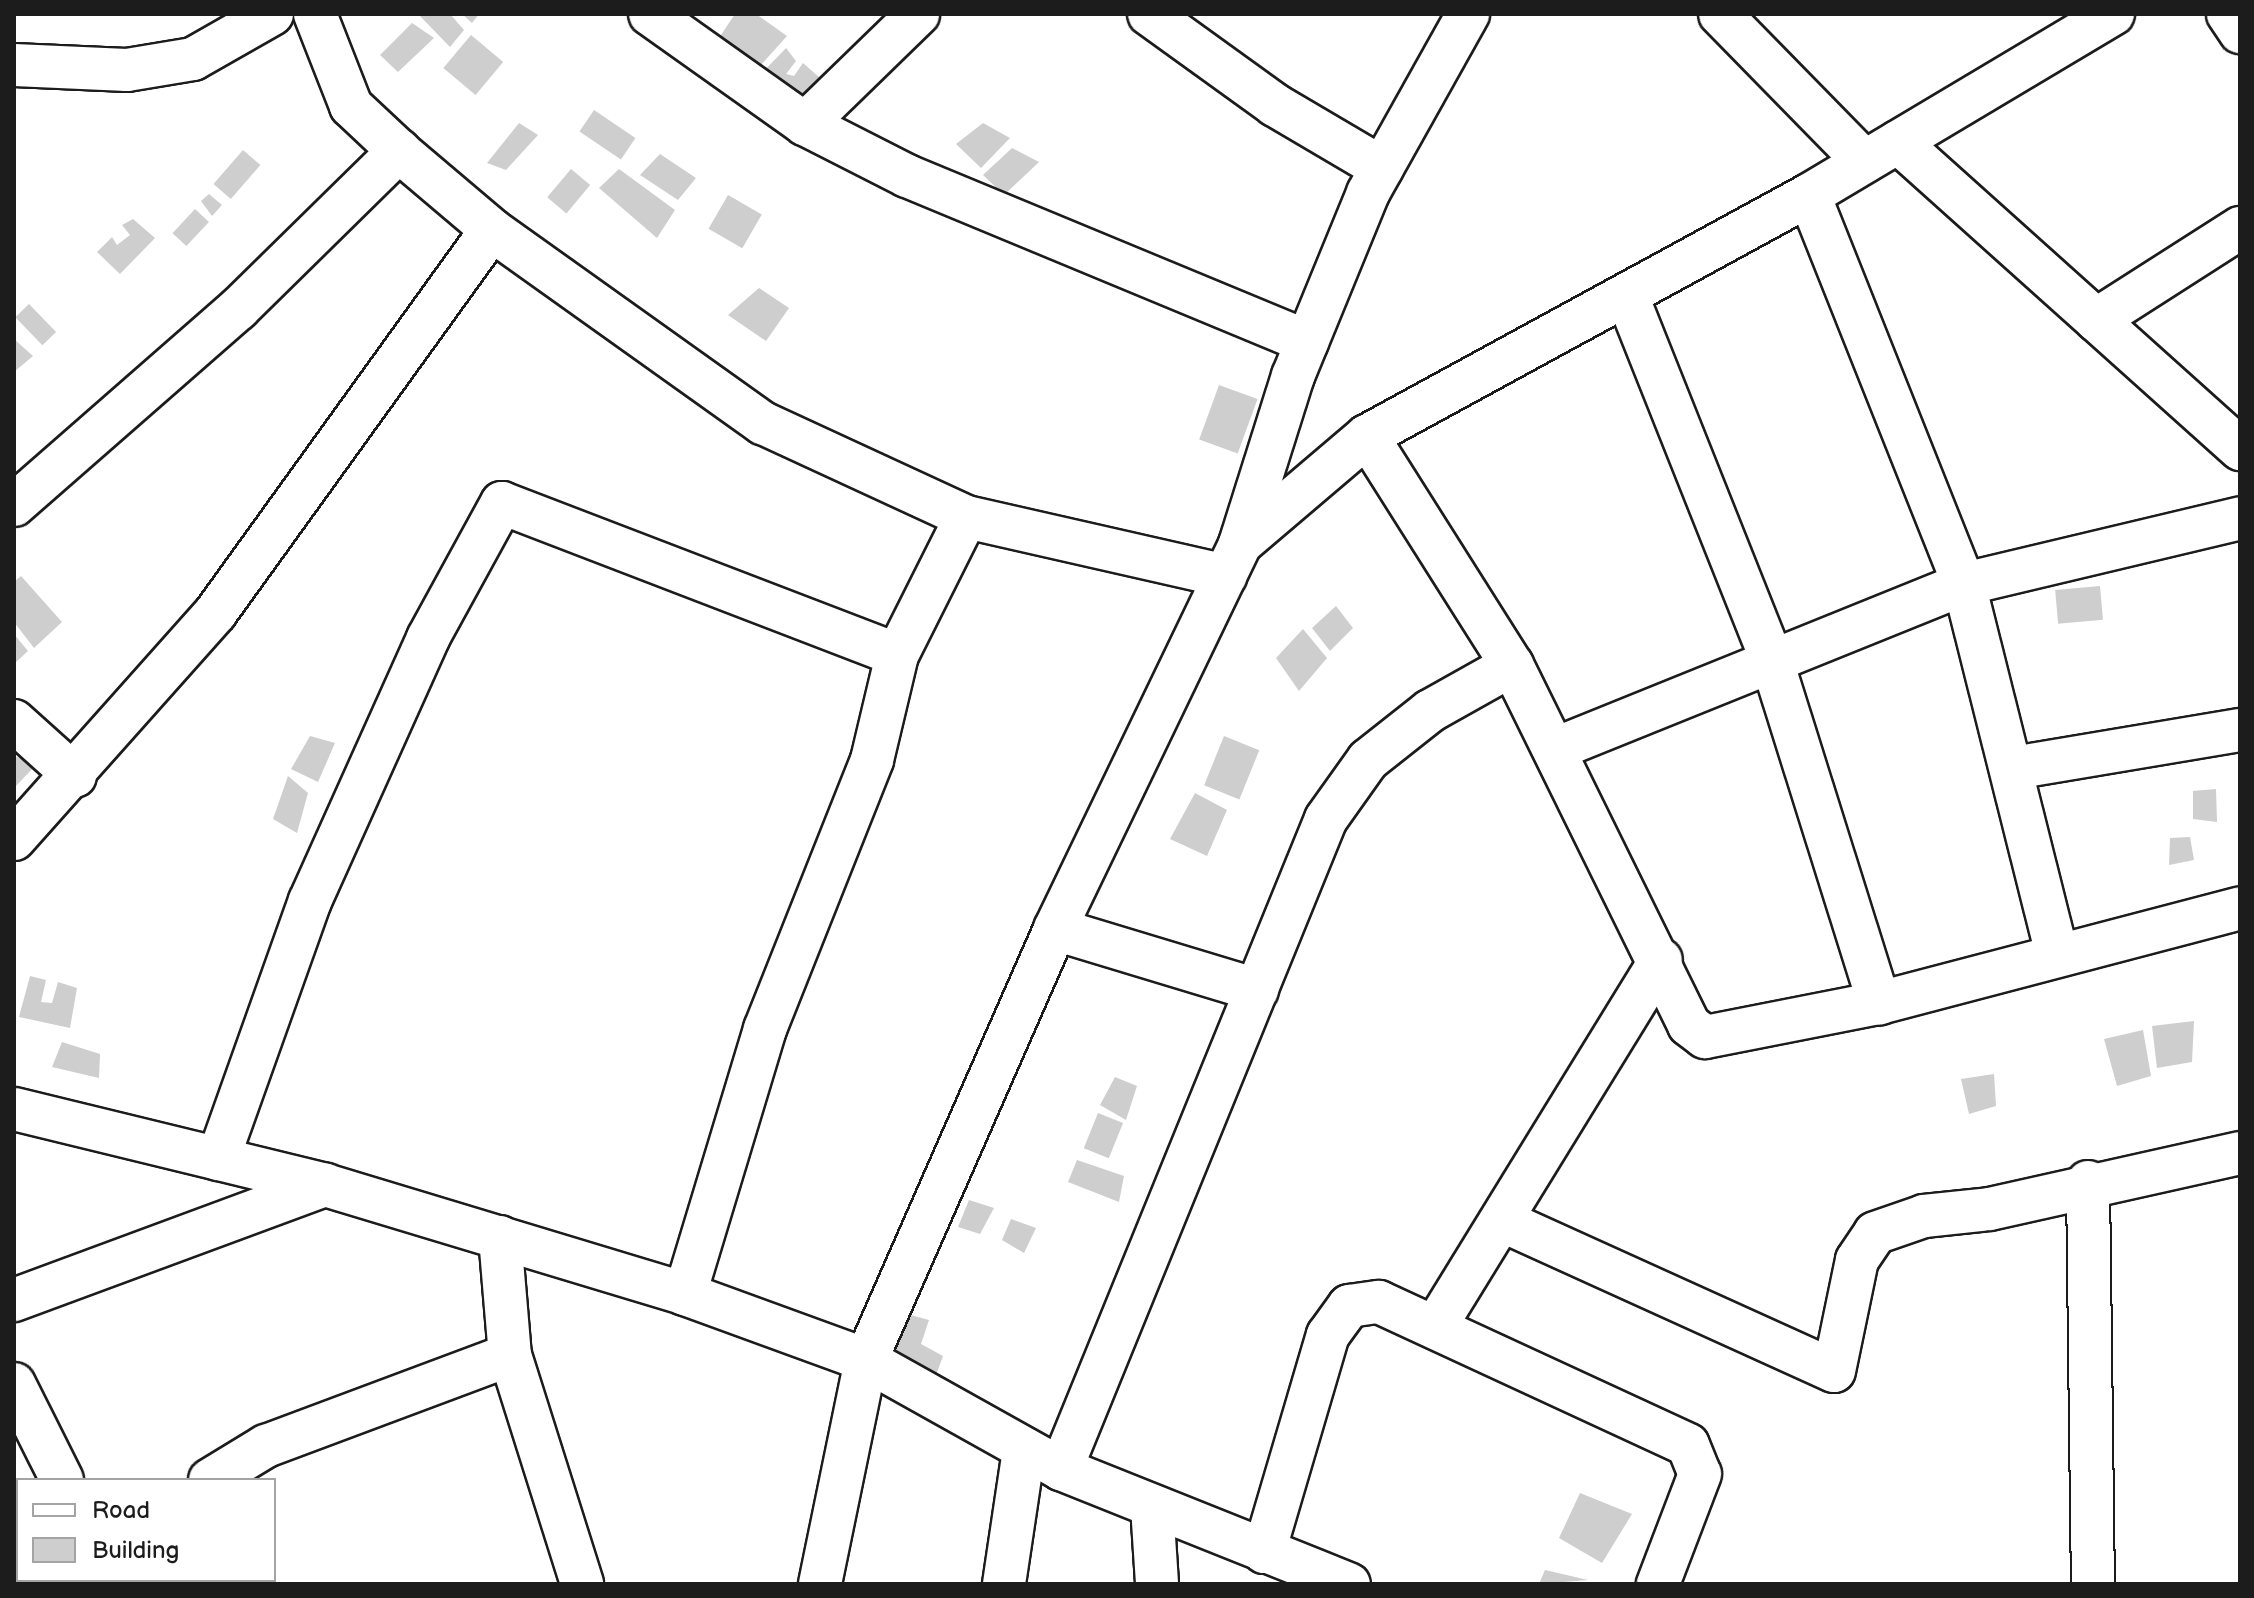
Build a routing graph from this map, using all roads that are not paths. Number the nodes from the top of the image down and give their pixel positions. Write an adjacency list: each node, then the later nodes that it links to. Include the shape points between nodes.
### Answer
1 (272, 14): 11 (street, via 193,59 127,70)
2 (315, 14): 13 (street, via 351,106)
3 (650, 14): 12 (street)
4 (918, 14): 12 (street)
5 (1149, 14): 15 (street, via 1275,105)
6 (1468, 14): 15 (street)
7 (1720, 14): 14 (street)
8 (2113, 14): 14 (street)
9 (2228, 14): 10 (street)
10 (2240, 32)
11 (14, 65)
12 (805, 124): 21 (street, via 907,176)
13 (399, 151): 18 (street); 24 (street, via 238,309)
14 (1881, 151): 16 (street); 20 (street)
15 (1382, 168): 21 (street)
16 (1809, 195): 19 (street); 28 (street)
17 (2240, 228): 20 (street)
18 (492, 230): 25 (street, via 763,423); 36 (street, via 216,612)
19 (1627, 296): 22 (street); 30 (street)
20 (2096, 320): 23 (street)
21 (1307, 342): 27 (street)
22 (1367, 436): 27 (street); 31 (street)
23 (2240, 449)
24 (14, 505)
25 (966, 517): 27 (street); 29 (street)
26 (2240, 518): 28 (street)
27 (1233, 560): 39 (street)
28 (1964, 584): 30 (street); 35 (street)
29 (897, 655): 46 (street, via 502,503 428,638 310,901); 51 (street, via 872,760 765,1029)
30 (1771, 658): 34 (street); 43 (street)
31 (1512, 665): 34 (street); 42 (street, via 1430,711 1368,760 1326,819)
32 (14, 721): 36 (street)
33 (2240, 730): 35 (street)
34 (1555, 749): 41 (street)
35 (2013, 768): 40 (street)
36 (75, 776): 37 (street)
37 (14, 839)
38 (2240, 908): 40 (street)
39 (1055, 929): 42 (street); 55 (street)
40 (2057, 955): 43 (street)
41 (1661, 960): 43 (street, via 1689,1025 1705,1037); 49 (street)
42 (1257, 990): 58 (street)
43 (1879, 1003)
44 (14, 1109): 46 (street)
45 (2240, 1153): 47 (street)
46 (218, 1159): 48 (street)
47 (2088, 1182): 49 (street, via 1875,1233 1857,1260 1834,1371); 69 (street)
48 (325, 1185): 50 (street); 52 (street)
49 (1503, 1221): 53 (street)
50 (500, 1237): 51 (street); 54 (street)
51 (685, 1294): 55 (street)
52 (14, 1300)
53 (1435, 1327): 62 (street, via 1379,1302 1362,1301 1338,1315); 68 (street, via 1688,1445 1700,1474)
54 (510, 1355): 60 (street, via 266,1446); 63 (street)
55 (866, 1360): 57 (street); 64 (street)
56 (14, 1384): 59 (street)
57 (1024, 1450): 58 (street); 65 (street)
58 (1061, 1469): 61 (street)
59 (61, 1478)
60 (213, 1478)
61 (1152, 1506): 62 (street); 66 (street)
62 (1264, 1552): 67 (street)
63 (582, 1584)
64 (820, 1584)
65 (1004, 1584)
66 (1157, 1584)
67 (1349, 1584)
68 (1658, 1584)
69 (2093, 1584)

